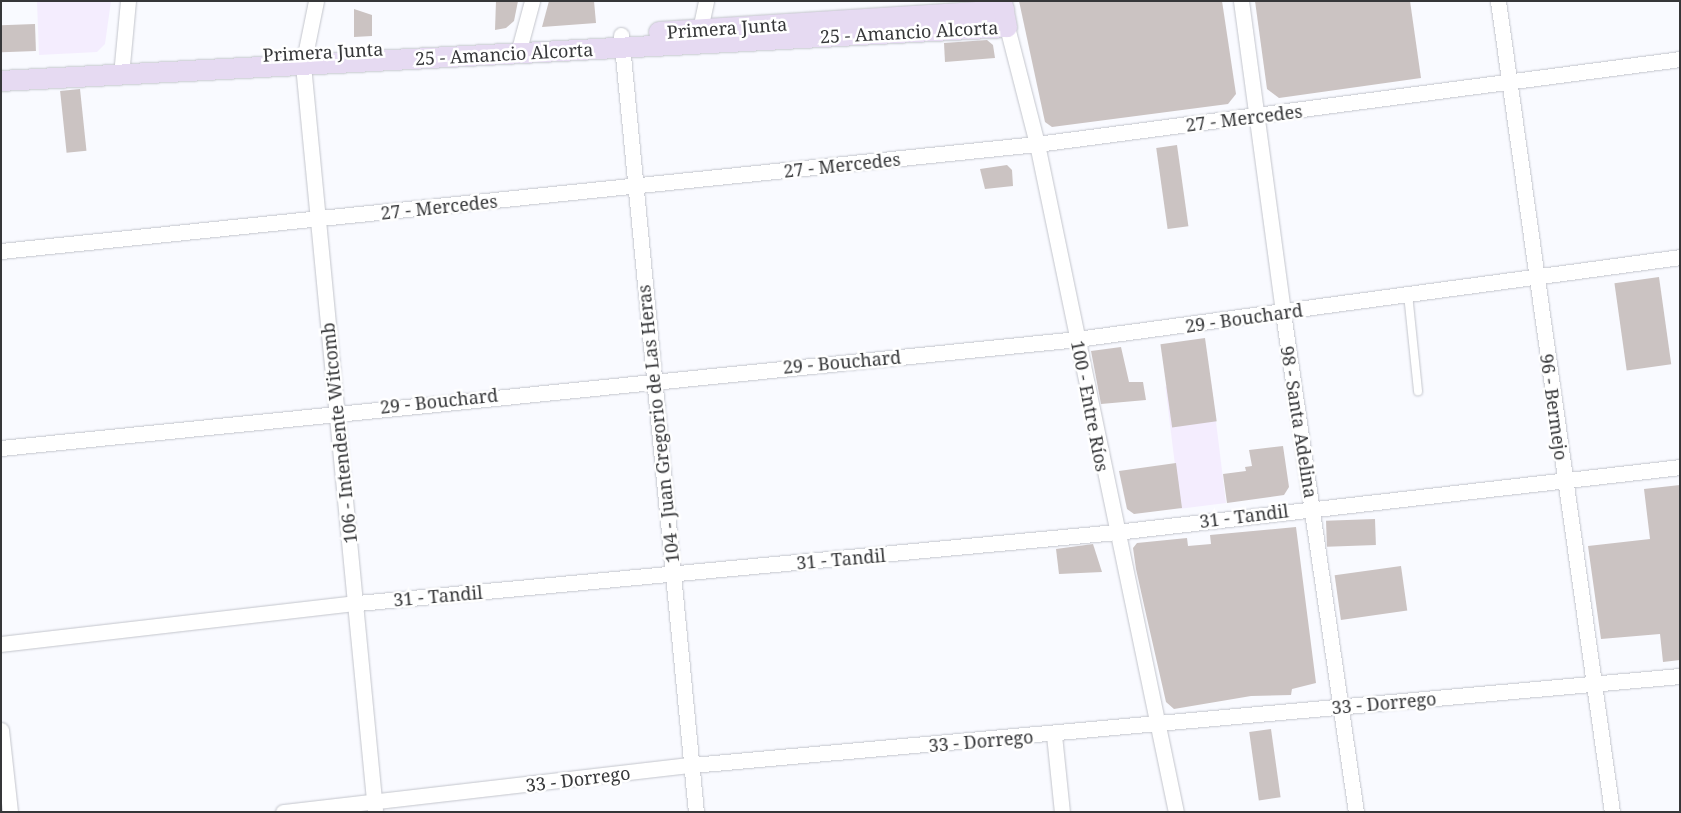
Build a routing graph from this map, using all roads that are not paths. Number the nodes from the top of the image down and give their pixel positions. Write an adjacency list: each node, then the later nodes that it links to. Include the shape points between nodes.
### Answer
1 (128, 1): 14 (street)
2 (316, 1): 11 (street, 106 - Intendente Witcomb)
3 (532, 1): 10 (street)
4 (706, 1): 8 (street)
5 (1242, 1): 17 (street, 98 - Santa Adelina)
6 (1498, 1): 16 (street, 96 - Bermejo)
7 (1004, 13): 8 (main road, Primera Junta); 18 (street, 100 - Entre Ríos)
8 (698, 36): 9 (main road, Primera Junta)
9 (621, 41): 10 (main road, Primera Junta); 19 (street, 104 - Juan Gregorio de Las Heras)
10 (519, 47): 11 (main road, Primera Junta)
11 (303, 59): 14 (main road, Primera Junta); 20 (street, 106 - Intendente Witcomb)
12 (1680, 59): 16 (street, 27 - Mercedes)
13 (1, 68): 14 (main road, Primera Junta)
14 (121, 69): 15 (main road)
15 (1, 81)
16 (1509, 83): 17 (street, 27 - Mercedes); 23 (street, 96 - Bermejo)
17 (1257, 117): 18 (street, 27 - Mercedes); 25 (street, 98 - Santa Adelina)
18 (1037, 144): 19 (street, 27 - Mercedes); 26 (street, 100 - Entre Ríos)
19 (635, 187): 20 (street, 27 - Mercedes); 27 (street, 104 - Juan Gregorio de Las Heras)
20 (316, 219): 21 (street, 27 - Mercedes); 29 (street, 106 - Intendente Witcomb)
21 (1, 251)
22 (1680, 257): 23 (street, 29 - Bouchard)
23 (1536, 275): 24 (street, 29 - Bouchard); 32 (street, 96 - Bermejo)
24 (1408, 294): 25 (street, 29 - Bouchard); 28 (lane)
25 (1282, 313): 26 (street, 29 - Bouchard); 33 (street, 98 - Santa Adelina)
26 (1077, 340): 27 (street, 29 - Bouchard); 34 (street, 100 - Entre Ríos)
27 (654, 380): 29 (street, 29 - Bouchard); 35 (street, 104 - Juan Gregorio de Las Heras)
28 (1418, 391)
29 (335, 412): 30 (street, 29 - Bouchard); 36 (street, 106 - Intendente Witcomb)
30 (1, 448)
31 (1680, 467): 32 (street, 31 - Tandil)
32 (1565, 481): 33 (street, 31 - Tandil); 39 (street, 96 - Bermejo)
33 (1312, 507): 34 (street, 31 - Tandil); 40 (street, 98 - Santa Adelina)
34 (1116, 532): 35 (street, 31 - Tandil); 41 (street, 100 - Entre Ríos)
35 (673, 575): 36 (street, 31 - Tandil); 44 (street, 104 - Juan Gregorio de Las Heras)
36 (358, 603): 37 (street, 31 - Tandil); 45 (street, 106 - Intendente Witcomb)
37 (1, 644)
38 (1680, 676): 39 (street, 33 - Dorrego)
39 (1593, 683): 40 (street, 33 - Dorrego); 52 (street, 96 - Bermejo)
40 (1341, 708): 41 (street, 33 - Dorrego); 51 (street, 98 - Santa Adelina)
41 (1157, 724): 43 (street, 33 - Dorrego); 50 (street, 100 - Entre Ríos)
42 (1, 730): 46 (street)
43 (1054, 735): 44 (street, 33 - Dorrego); 49 (street)
44 (692, 765): 45 (street, 33 - Dorrego); 48 (street, 104 - Juan Gregorio de Las Heras)
45 (375, 807): 47 (street, 33 - Dorrego)
46 (10, 812)
47 (283, 812)
48 (696, 812)
49 (1062, 812)
50 (1176, 812)
51 (1356, 812)
52 (1612, 812)

